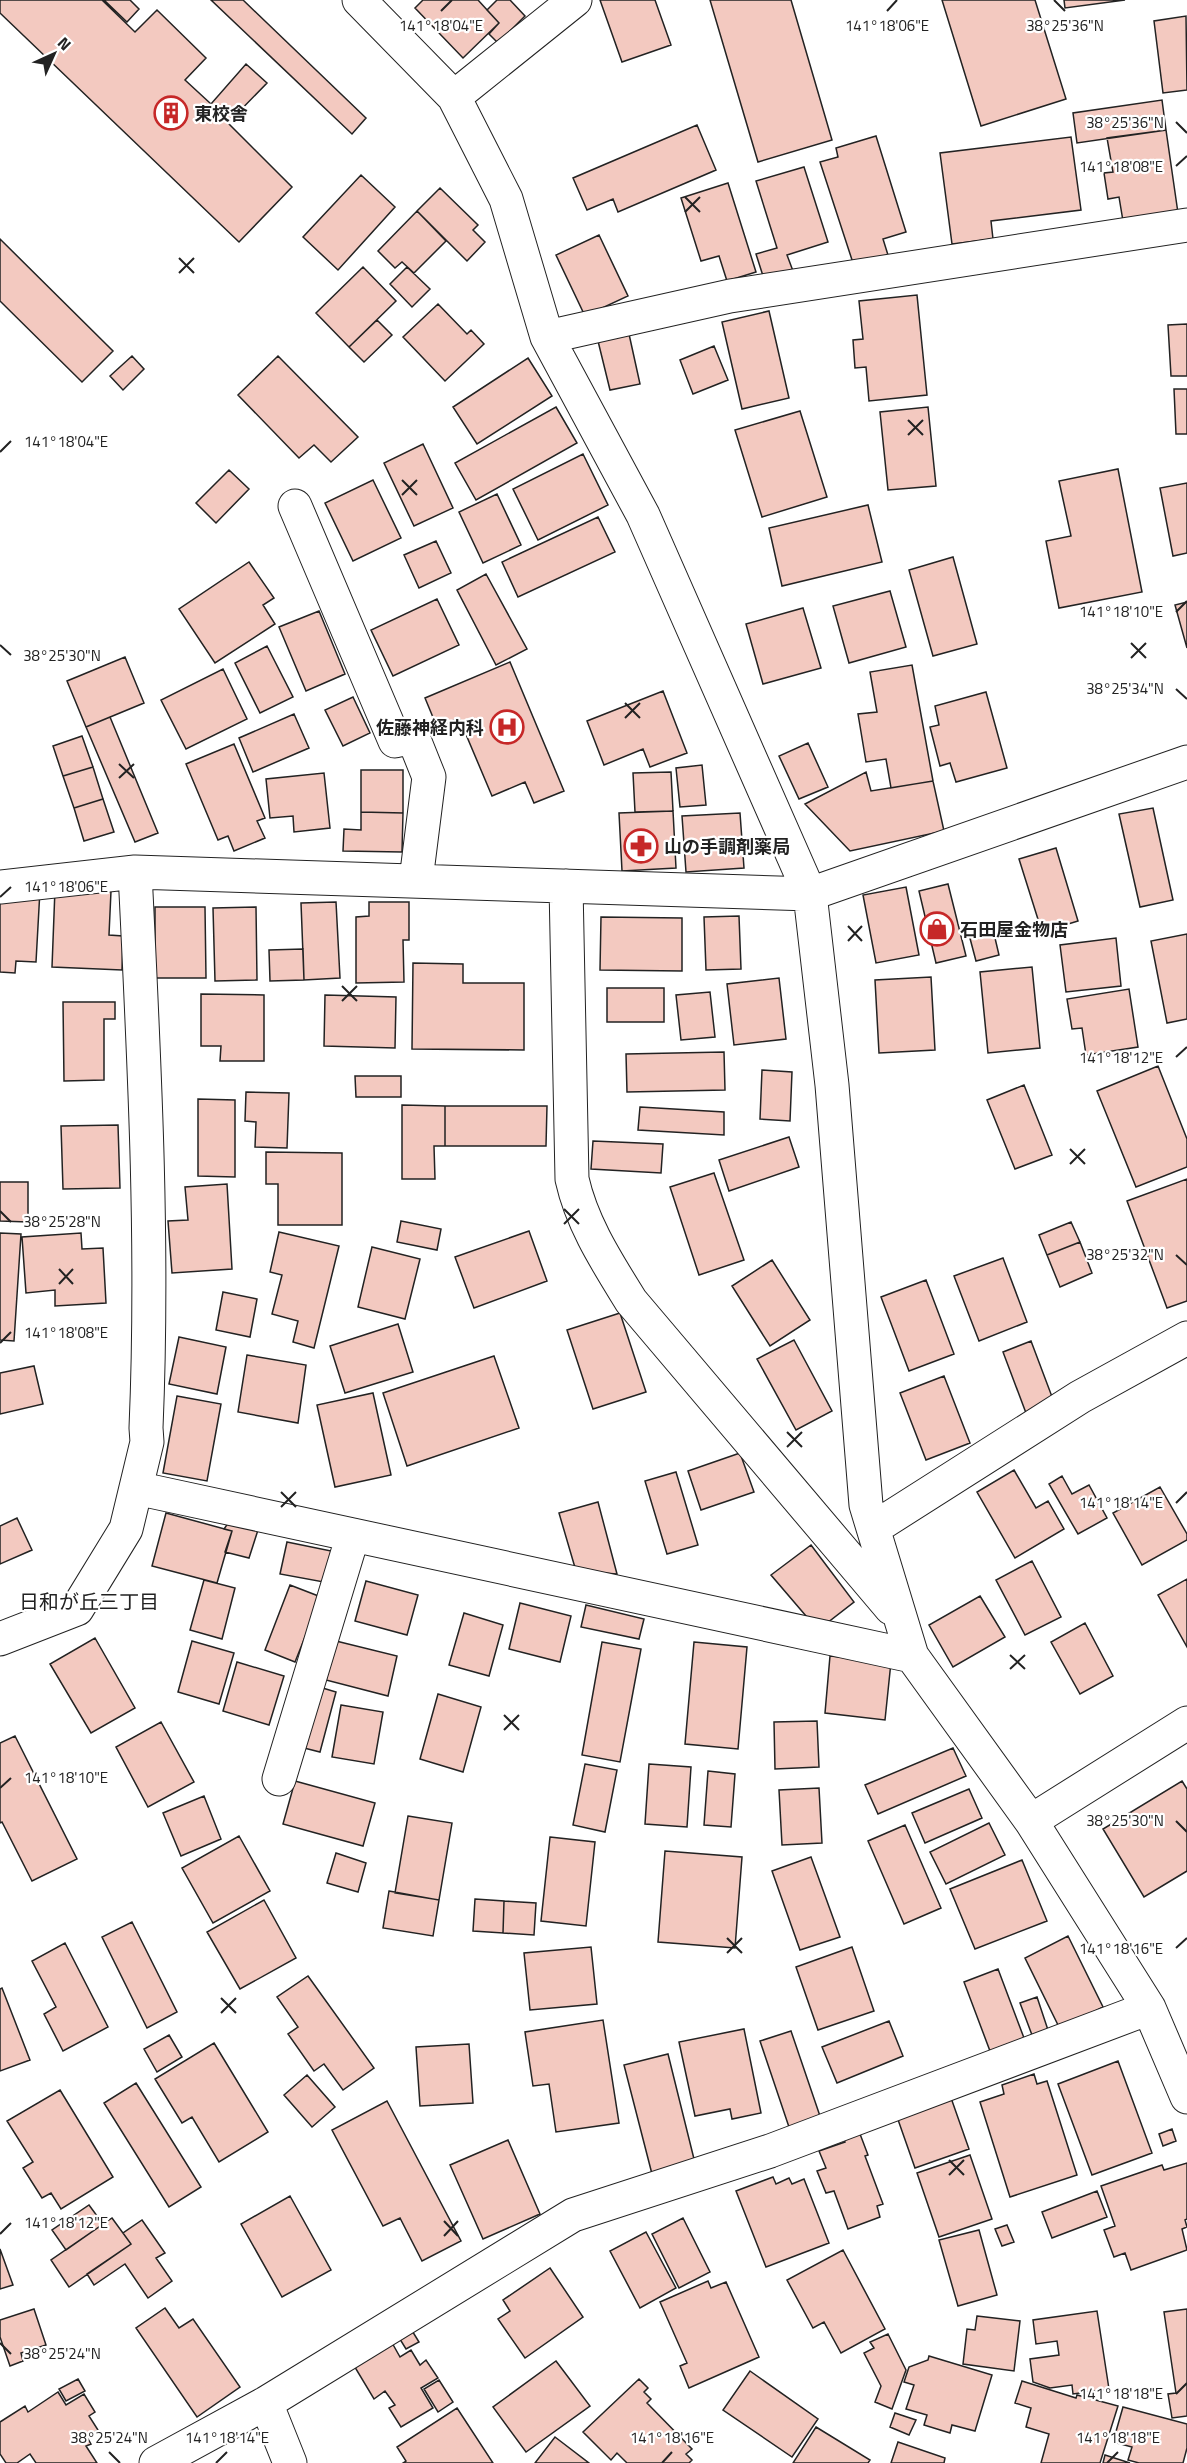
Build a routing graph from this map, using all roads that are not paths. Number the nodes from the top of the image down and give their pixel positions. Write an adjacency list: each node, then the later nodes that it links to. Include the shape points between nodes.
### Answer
1 (359, 0): 3 (street)
2 (575, 0): 3 (street)
3 (454, 97): 5 (street, via 506,199)
4 (1187, 225): 5 (street, via 730,296)
5 (547, 337): 12 (street, via 643,515)
6 (295, 506): 9 (street, via 395,741 413,736 429,777)
7 (1187, 762): 12 (street)
8 (135, 872): 9 (street); 11 (street); 14 (street, via 145,1073 150,1324 147,1442)
9 (416, 880): 10 (street)
10 (566, 886): 12 (street); 17 (street, via 572,1179 577,1203 631,1301)
11 (0, 887)
12 (810, 894): 15 (street, via 832,1085 866,1505)
13 (1187, 1338): 15 (street, via 1080,1397)
14 (136, 1488): 16 (street); 18 (street, via 126,1529 77,1609)
15 (874, 1528): 17 (street)
16 (353, 1535): 19 (street); 21 (street)
17 (900, 1618): 19 (street)
18 (0, 1639)
19 (912, 1656): 22 (street)
20 (1187, 1723): 22 (street)
21 (279, 1779)
22 (1031, 1821): 23 (street)
23 (1149, 2008): 24 (street); 25 (street, via 770,2151 573,2216)
24 (1187, 2097)
25 (266, 2403): 26 (street); 27 (street)
26 (156, 2463)
27 (290, 2463)

